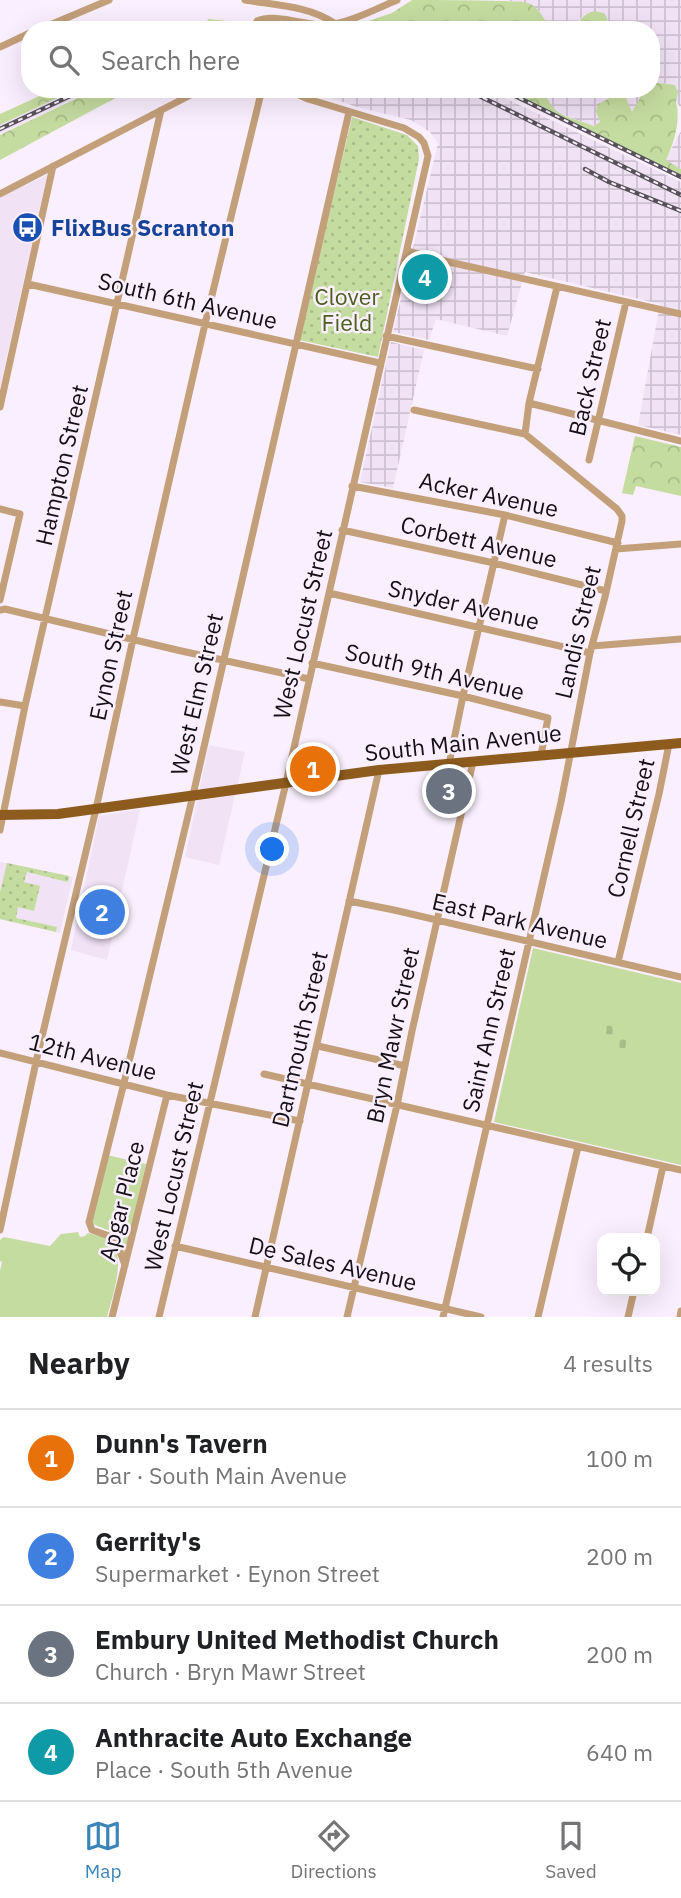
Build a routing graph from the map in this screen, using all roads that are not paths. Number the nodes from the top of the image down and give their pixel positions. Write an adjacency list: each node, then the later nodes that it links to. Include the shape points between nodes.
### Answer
1 (109, 0): 4 (street)
2 (246, 0): 7 (street, via 300,9)
3 (397, 0): 8 (street)
4 (59, 21)
5 (257, 21): 6 (street)
6 (290, 21)
7 (331, 21)
8 (339, 21)
9 (21, 37): 10 (street)
10 (0, 47)
11 (184, 98): 14 (street)
12 (260, 98): 24 (street, Eynon Street)
13 (305, 98): 15 (street)
14 (161, 110): 16 (street); 22 (street, Hampton Street)
15 (349, 112): 18 (street, West Locust Street, via 404,128 424,143 428,156); 26 (street, West Elm Street)
16 (54, 166): 17 (street); 19 (street)
17 (0, 194)
18 (407, 251): 20 (street); 25 (street, West Locust Street)
19 (28, 284): 22 (street, South 6th Avenue); 30 (street)
20 (557, 287): 21 (street); 28 (street)
21 (626, 302): 23 (street); 32 (street, Back Street)
22 (118, 303): 24 (street, South 6th Avenue); 47 (street, Hampton Street)
23 (681, 314)
24 (205, 324): 26 (street, South 6th Avenue); 49 (street, Eynon Street)
25 (386, 336): 27 (street, West Locust Street); 28 (street)
26 (295, 344): 27 (street, South 6th Avenue); 52 (street, West Elm Street)
27 (380, 363): 36 (street, West Locust Street)
28 (538, 369): 29 (street)
29 (529, 403): 32 (street); 33 (street)
30 (0, 407)
31 (414, 410): 33 (street)
32 (598, 421): 34 (street); 35 (street, Back Street)
33 (525, 434): 41 (street, Landis Street, via 617,509 622,516)
34 (681, 441)
35 (589, 460)
36 (352, 486): 38 (street, Acker Avenue); 39 (street, West Locust Street)
37 (0, 509): 45 (street, via 20,514)
38 (505, 516): 41 (street, Acker Avenue); 42 (street)
39 (342, 530): 42 (street, Corbett Avenue); 44 (street, West Locust Street)
40 (681, 544): 41 (street, Acker Avenue)
41 (617, 546): 43 (street, Landis Street)
42 (494, 563): 43 (street, Corbett Avenue); 48 (street)
43 (606, 591): 51 (street, Landis Street)
44 (329, 593): 48 (street, Snyder Avenue); 53 (street, West Locust Street)
45 (0, 600)
46 (0, 610): 47 (street)
47 (46, 619): 49 (street); 57 (street, Hampton Street)
48 (479, 629): 51 (street, Snyder Avenue); 55 (street)
49 (133, 639): 52 (street); 67 (street, Eynon Street)
50 (681, 639): 51 (street, Snyder Avenue)
51 (591, 650): 60 (street, Landis Street)
52 (223, 660): 54 (street); 66 (street, West Elm Street)
53 (312, 663): 54 (street, West Locust Street); 55 (street, South 9th Avenue)
54 (309, 679): 65 (street, West Locust Street)
55 (463, 696): 61 (street, South 9th Avenue, via 548,718); 63 (street)
56 (0, 702): 57 (street)
57 (25, 706): 68 (street, Hampton Street)
58 (681, 743): 59 (main road, South Main Avenue)
59 (668, 744): 60 (main road, South Main Avenue); 73 (street, Cornell Street)
60 (569, 752): 61 (main road, South Main Avenue); 72 (street, Saint Ann Street)
61 (541, 755): 62 (main road, South Main Avenue)
62 (473, 762): 63 (main road, South Main Avenue); 71 (street, Bryn Mawr Street)
63 (449, 764): 64 (main road, South Main Avenue)
64 (379, 770): 65 (main road, South Main Avenue); 70 (street, Dartmouth Street)
65 (286, 783): 66 (main road, South Main Avenue); 83 (street, West Locust Street)
66 (193, 795): 67 (main road, South Main Avenue); 80 (street, West Elm Street)
67 (96, 809): 68 (main road, South Main Avenue); 77 (street, Eynon Street)
68 (2, 815): 69 (street, Hampton Street)
69 (0, 830)
70 (349, 901): 71 (street, East Park Avenue); 75 (street, Dartmouth Street)
71 (437, 920): 72 (street, East Park Avenue); 78 (street, Bryn Mawr Street)
72 (528, 941): 73 (street, East Park Avenue); 86 (street, Saint Ann Street)
73 (618, 962): 74 (street, East Park Avenue)
74 (681, 976)
75 (318, 1046): 78 (street); 81 (street, Dartmouth Street)
76 (0, 1053): 77 (street, 12th Avenue)
77 (36, 1062): 80 (street, 12th Avenue); 90 (street, Eynon Street)
78 (405, 1066): 84 (street, Bryn Mawr Street)
79 (264, 1074): 81 (street)
80 (124, 1083): 82 (street, 12th Avenue); 93 (street, West Elm Street, via 89,1222 92,1230 115,1238)
81 (309, 1085): 84 (street); 85 (street, Dartmouth Street)
82 (167, 1095): 83 (street, 12th Avenue); 93 (street, Apgar Place)
83 (210, 1104): 85 (street, 12th Avenue); 92 (street, West Locust Street)
84 (397, 1105): 86 (street); 95 (street, Bryn Mawr Street)
85 (300, 1121): 94 (street, Dartmouth Street)
86 (485, 1125): 87 (street); 97 (street, Saint Ann Street)
87 (578, 1147): 88 (street); 105 (street)
88 (663, 1166): 89 (street); 91 (street)
89 (681, 1170)
90 (0, 1230)
91 (648, 1233)
92 (175, 1246): 94 (street, De Sales Avenue); 100 (street, West Locust Street)
93 (125, 1265): 99 (street, Apgar Place)
94 (266, 1268): 95 (street, De Sales Avenue); 101 (street, Dartmouth Street)
95 (354, 1287): 97 (street, De Sales Avenue); 102 (street, Bryn Mawr Street)
96 (633, 1296): 106 (street)
97 (444, 1308): 103 (street, Saint Ann Street); 104 (street, De Sales Avenue)
98 (681, 1311): 107 (street)
99 (112, 1317)
100 (159, 1317)
101 (255, 1317)
102 (347, 1317)
103 (443, 1317)
104 (481, 1317)
105 (538, 1317)
106 (628, 1317)
107 (680, 1317)

